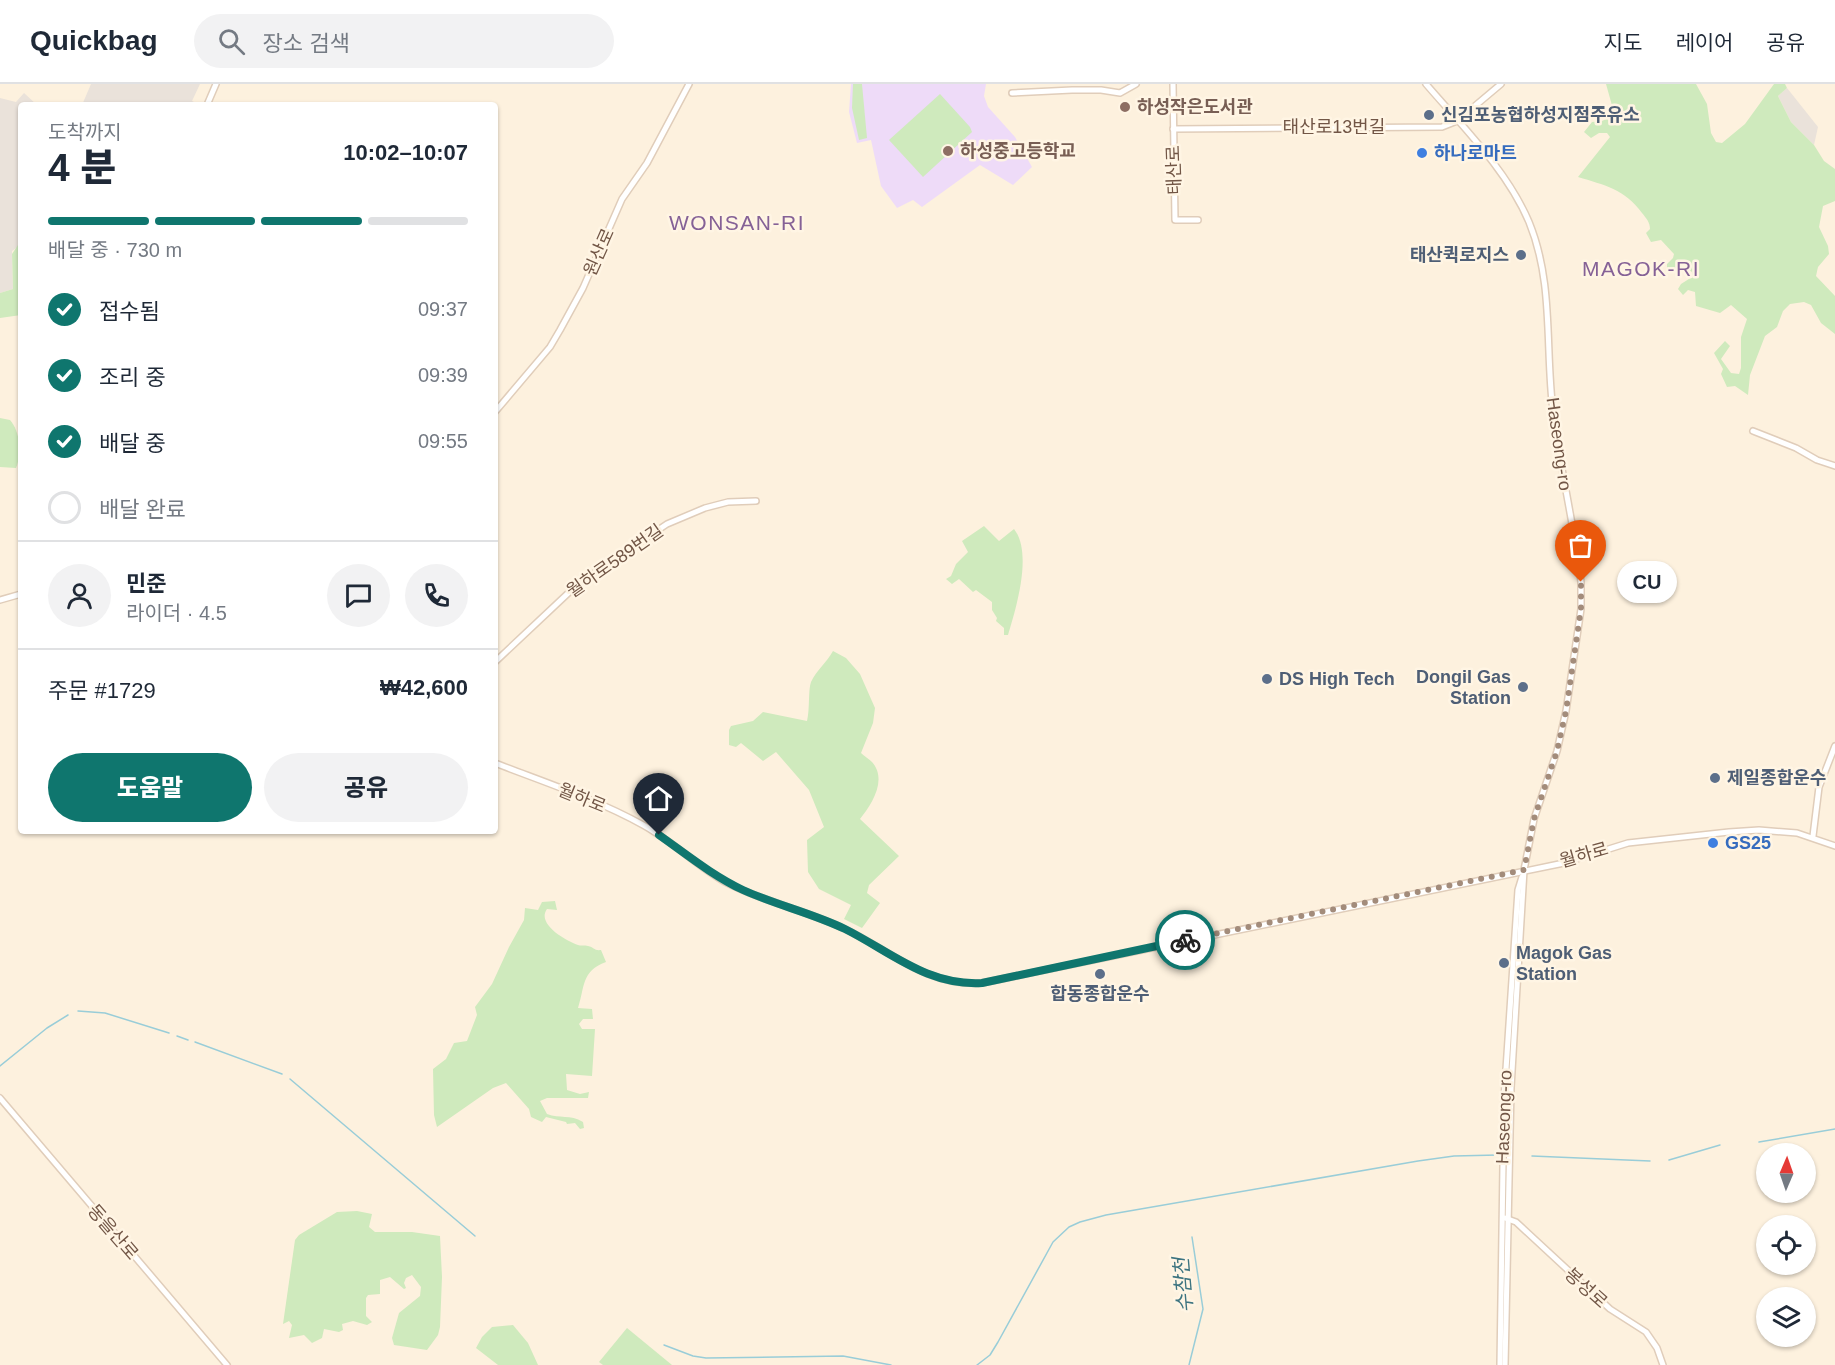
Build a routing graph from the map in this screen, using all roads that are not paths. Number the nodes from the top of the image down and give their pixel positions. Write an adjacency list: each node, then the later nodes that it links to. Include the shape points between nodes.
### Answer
1 (216, 84): 8 (street)
2 (689, 84): 12 (street, 원산로, via 622,199 587,279 550,348)
3 (1136, 84): 7 (street, via 1123,93)
4 (1173, 84): 10 (street, 태산로)
5 (1425, 84): 9 (street, Haseong-ro)
6 (1501, 84): 9 (street)
7 (1012, 93)
8 (208, 102)
9 (1457, 121): 10 (street, 태산로13번길, via 1442,127); 23 (street, Haseong-ro, via 1519,202 1542,260 1552,408 1581,582 1581,609 1566,711 1534,819)
10 (1173, 129): 11 (street, 태산로, via 1176,220)
11 (1198, 220)
12 (498, 409)
13 (1753, 431): 14 (street)
14 (1835, 465)
15 (756, 501): 18 (street, 월하로589번길, via 728,502 667,524 579,584)
16 (18, 595): 17 (street)
17 (0, 600)
18 (498, 659)
19 (1835, 746): 21 (street, via 1819,787)
20 (498, 764): 23 (street, 월하로, via 631,818 724,881 844,928 912,966 953,983 982,983)
21 (1813, 836): 22 (street, 월하로); 23 (street, 월하로, via 1759,830 1682,836 1628,843 1564,863)
22 (1835, 846)
23 (1524, 870): 25 (street, Haseong-ro)
24 (0, 1098): 26 (street, 동을산로)
25 (1504, 1219): 27 (street, Haseong-ro); 28 (street, 봉성로, via 1516,1222 1610,1309 1646,1332)
26 (227, 1365)
27 (1503, 1365)
28 (1663, 1365)

